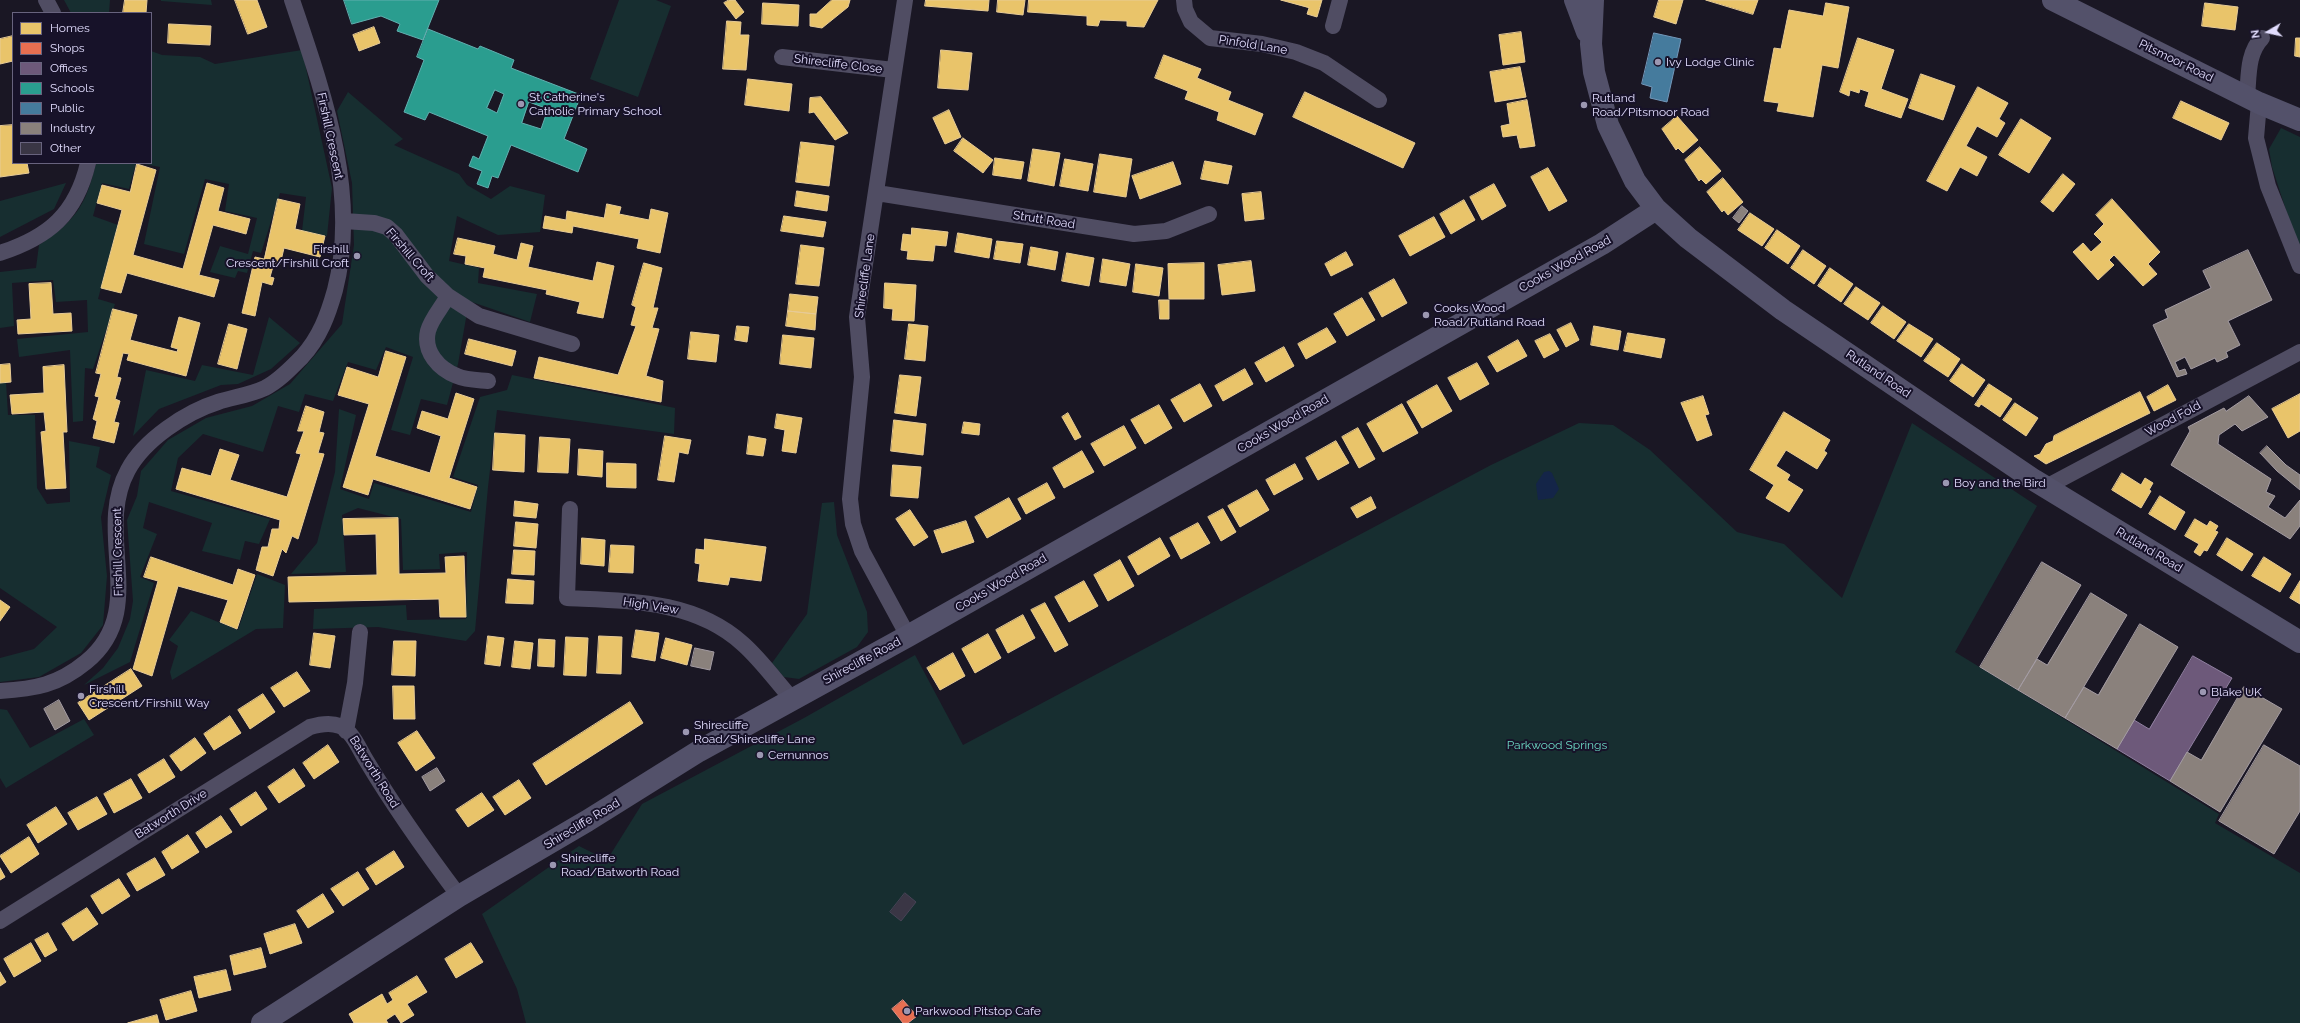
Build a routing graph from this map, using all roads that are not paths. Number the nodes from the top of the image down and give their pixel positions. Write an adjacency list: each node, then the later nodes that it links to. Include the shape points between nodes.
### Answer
1 (46, 0): 9 (street)
2 (292, 0): 22 (street, Firshill Crescent, via 320,88 339,166)
3 (905, 0): 14 (street, Shirecliffe Lane)
4 (1184, 0): 15 (street, Pinfold Lane, via 1191,22 1210,38 1262,44 1296,52 1324,63)
5 (1340, 0): 10 (street)
6 (1575, 0): 12 (street)
7 (1593, 0): 12 (street, Rutland Road)
8 (2053, 0): 16 (street, Pitsmoor Road)
9 (52, 12)
10 (1333, 26)
11 (2262, 38): 16 (street, via 2252,53)
12 (1591, 44): 20 (street, Rutland Road, via 1594,72 1608,125 1632,175)
13 (782, 57): 14 (street, Shirecliffe Close)
14 (893, 70): 19 (street, Shirecliffe Lane)
15 (1379, 100)
16 (2253, 100): 17 (street, Pitsmoor Road); 24 (street, via 2256,138 2268,186)
17 (2300, 120)
18 (88, 164): 23 (street, via 83,186 53,228)
19 (877, 193): 21 (street, Strutt Road, via 1134,234 1166,231); 32 (street, Shirecliffe Lane, via 857,316 862,377 850,499 853,524 862,551)
20 (1656, 209): 29 (street, Rutland Road, via 1712,258 1783,310); 32 (street, Cooks Wood Road, via 1602,244)
21 (1209, 214)
22 (344, 220): 25 (street, Firshill Croft, via 386,227 396,235 427,276); 34 (street, Firshill Crescent, via 339,273 330,306 321,330 306,352 289,370 266,387 194,411 172,424 150,444 128,470 118,498 115,516 120,588 117,613 109,635 93,656 71,674 47,685)
23 (0, 253)
24 (2300, 266)
25 (448, 296): 26 (street, Firshill Croft, via 479,316); 28 (street, via 428,329 426,341 430,353 440,367 458,377)
26 (572, 344)
27 (2300, 352): 29 (street, Wood Fold)
28 (488, 381)
29 (2046, 486): 33 (street, Rutland Road)
30 (570, 509): 35 (street, High View, via 567,598 642,602 706,618 743,644)
31 (360, 632): 36 (street, Batworth Road, via 354,689)
32 (908, 636): 35 (street, Shirecliffe Road)
33 (2300, 642)
34 (0, 691)
35 (792, 699): 37 (street, Shirecliffe Road, via 699,751)
36 (346, 730): 37 (street, Batworth Road, via 432,861); 38 (street, Batworth Drive, via 325,723 310,727)
37 (459, 896): 39 (street, Shirecliffe Road)
38 (0, 921)
39 (262, 1023)

